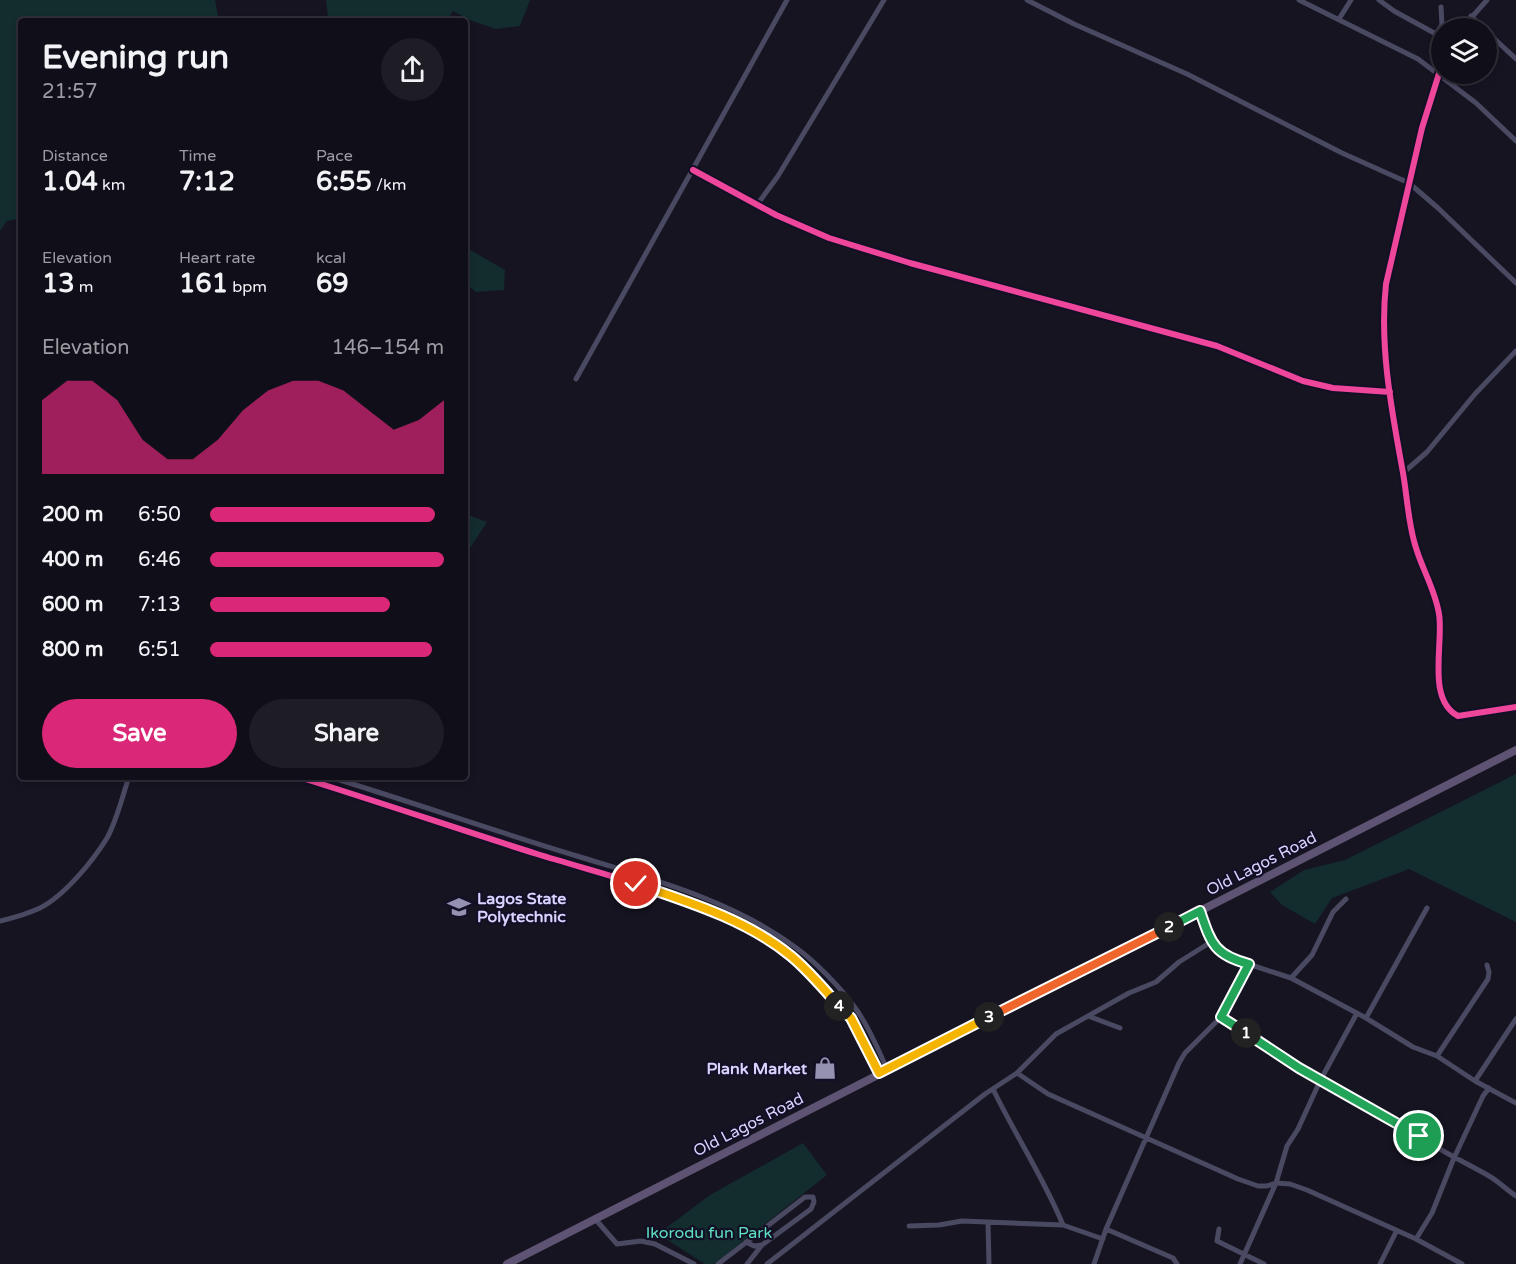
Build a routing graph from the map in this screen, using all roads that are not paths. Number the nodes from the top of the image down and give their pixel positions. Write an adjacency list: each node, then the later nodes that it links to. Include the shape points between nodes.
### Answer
1 (787, 0): 18 (street)
2 (884, 0): 20 (street)
3 (1027, 0): 19 (street)
4 (1299, 0): 11 (street)
5 (1351, 0): 11 (street)
6 (1380, 0): 8 (street)
7 (1487, 0): 10 (street)
8 (1387, 2): 9 (street, via 1394,11 1436,34 1442,25)
9 (1442, 7)
10 (1471, 16)
11 (1339, 19): 14 (street)
12 (1497, 41): 13 (street)
13 (1516, 59)
14 (1431, 69)
15 (1435, 84): 19 (street)
16 (1451, 84): 17 (street)
17 (1516, 141)
18 (693, 170): 20 (street); 23 (street)
19 (1409, 183): 21 (street); 24 (street, via 1384,302)
20 (758, 205): 24 (street, via 830,238 1217,346 1303,381 1333,388)
21 (1516, 283)
22 (1516, 351): 25 (street, via 1427,452)
23 (576, 379)
24 (1390, 392): 25 (street)
25 (1403, 473): 26 (street, via 1415,545 1439,614 1439,684 1443,700 1458,716)
26 (1516, 707)
27 (1516, 750): 33 (main road, Old Lagos Road)
28 (128, 780): 34 (street, via 108,836 75,879 41,908)
29 (308, 780): 46 (street, via 687,901 760,935 791,956 851,1018)
30 (339, 780): 46 (street, via 689,892 756,923 797,948 856,1009 873,1038)
31 (1346, 899): 38 (street, via 1333,912 1312,955)
32 (1427, 908): 42 (street)
33 (1200, 911): 35 (street); 46 (main road, Old Lagos Road)
34 (0, 921)
35 (1211, 942): 36 (street, via 1224,956); 40 (street, via 1156,982)
36 (1249, 964): 38 (street); 41 (street)
37 (1487, 965): 45 (street, via 1488,979)
38 (1291, 978): 39 (street)
39 (1357, 1013): 42 (street); 48 (street)
40 (1088, 1016): 44 (street); 47 (street, via 1056,1034)
41 (1221, 1017): 48 (street); 53 (street, via 1185,1053)
42 (1366, 1018): 45 (street, via 1413,1047)
43 (1516, 1019): 49 (street)
44 (1120, 1028)
45 (1437, 1056): 49 (street)
46 (883, 1071): 57 (main road, Old Lagos Road)
47 (1017, 1073): 51 (street); 53 (street, via 1048,1094)
48 (1320, 1081): 54 (street); 55 (street, via 1287,1146)
49 (1475, 1081): 50 (street)
50 (1489, 1088): 52 (street); 54 (street)
51 (993, 1089): 59 (street); 73 (street)
52 (1516, 1103)
53 (1147, 1138): 55 (street, via 1250,1184); 62 (street)
54 (1454, 1158): 56 (street, via 1492,1177); 65 (street, via 1432,1213)
55 (1276, 1183): 63 (street, via 1306,1190); 68 (street)
56 (1516, 1196)
57 (596, 1220): 69 (main road, Old Lagos Road); 70 (street, via 617,1244 655,1244)
58 (988, 1222): 59 (street); 60 (street); 74 (street)
59 (1063, 1225): 64 (street)
60 (909, 1226)
61 (1219, 1228): 68 (street, via 1217,1241)
62 (1106, 1229): 64 (street); 76 (street, via 1173,1258)
63 (1396, 1232): 65 (street); 79 (street)
64 (1103, 1239): 75 (street)
65 (1416, 1239): 80 (street)
66 (746, 1242): 67 (street); 67 (street, via 805,1197 813,1197 811,1209); 71 (street)
67 (762, 1245): 72 (street)
68 (1245, 1254): 77 (street); 78 (street)
69 (509, 1264)
70 (694, 1264)
71 (718, 1264)
72 (747, 1264)
73 (766, 1264)
74 (989, 1264)
75 (1094, 1264)
76 (1177, 1264)
77 (1240, 1264)
78 (1264, 1264)
79 (1380, 1264)
80 (1462, 1264)

